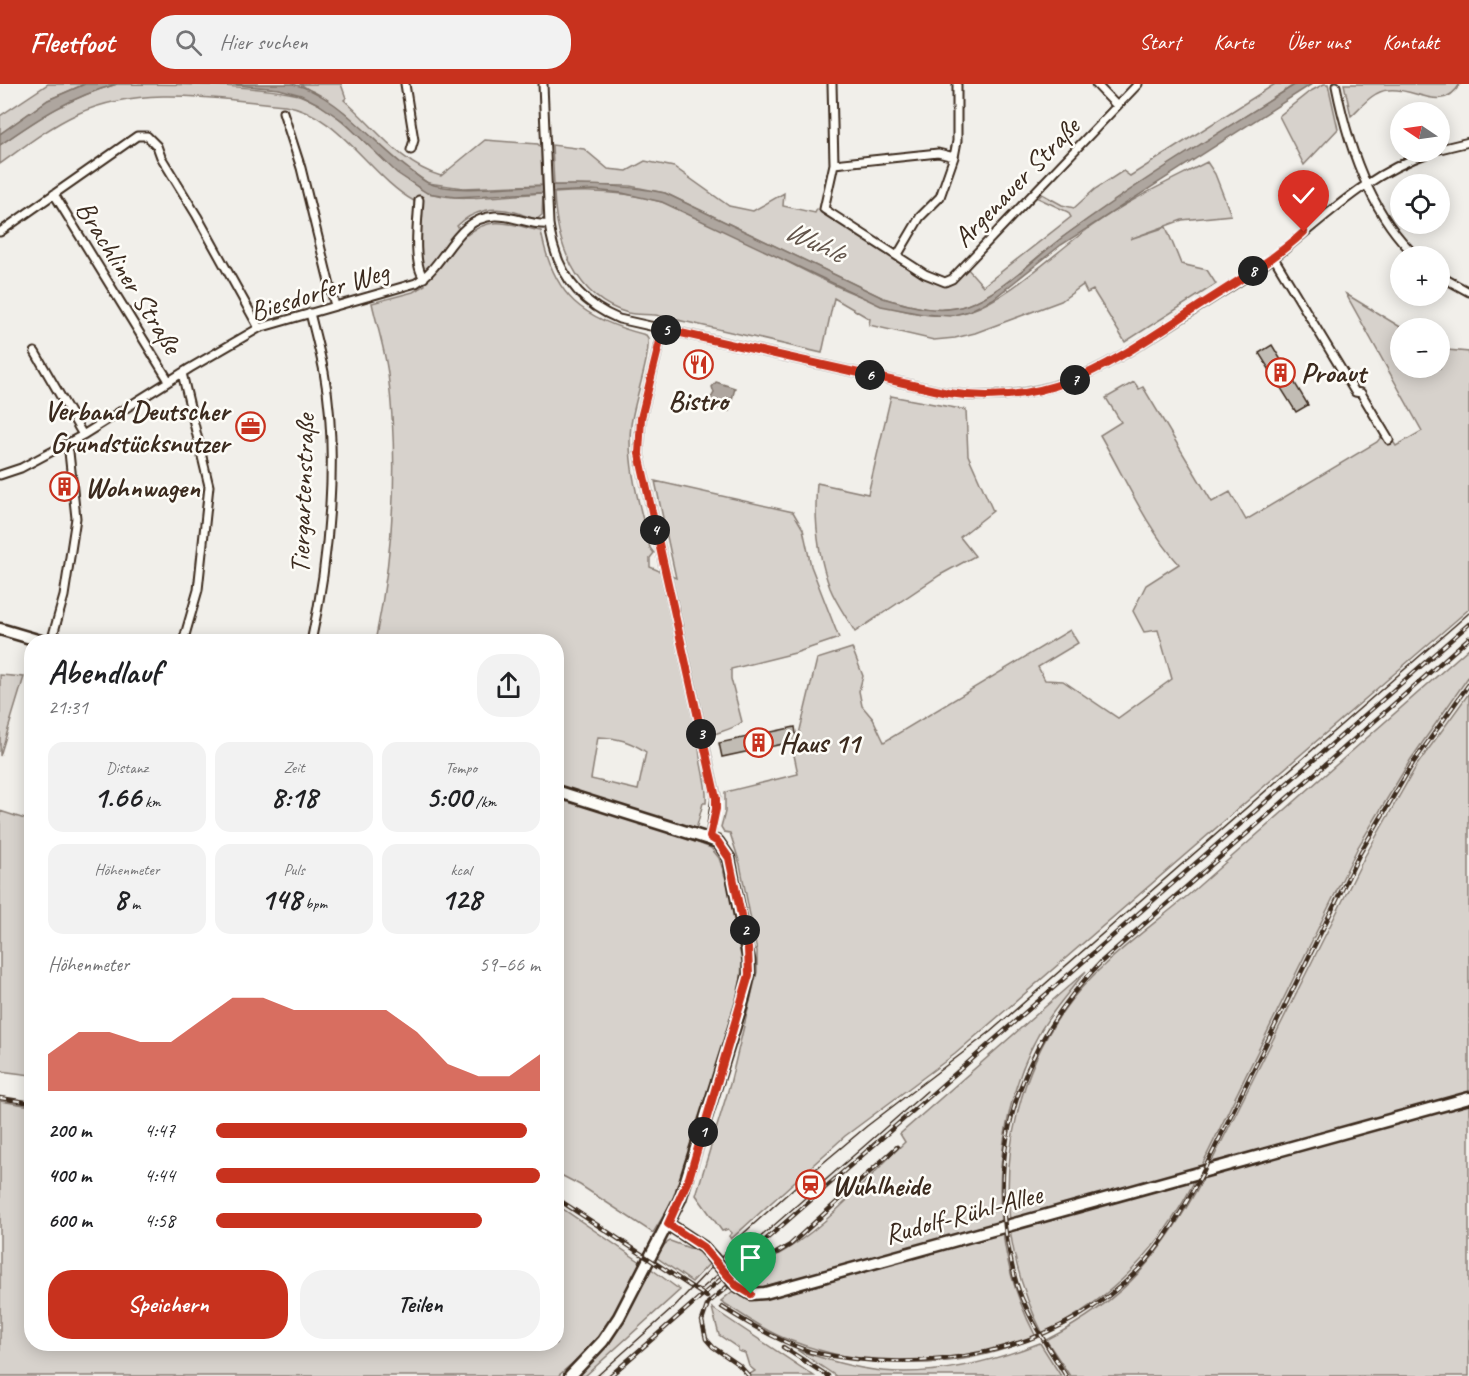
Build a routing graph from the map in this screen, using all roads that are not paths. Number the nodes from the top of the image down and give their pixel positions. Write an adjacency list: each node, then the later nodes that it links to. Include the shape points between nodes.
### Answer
1 (405, 84): 12 (street, via 414,140)
2 (543, 84): 19 (street)
3 (832, 84): 15 (street)
4 (957, 84): 13 (street)
5 (1096, 84): 8 (street)
6 (1138, 84): 8 (street, Argenauer Straße)
7 (1336, 86): 16 (street)
8 (1117, 106): 22 (street, Argenauer Straße, via 949,282 932,278)
9 (283, 112): 27 (street)
10 (1469, 142): 11 (street)
11 (1450, 147)
12 (411, 150)
13 (954, 157): 15 (street, via 938,153); 22 (street, via 940,197 920,217)
14 (1410, 162): 16 (street)
15 (834, 164): 22 (street, via 824,209)
16 (1366, 183): 21 (street); 23 (street)
17 (54, 194): 20 (street); 29 (street, via 142,135 147,136 157,146); 33 (street, Brachliner Straße)
18 (419, 200): 24 (street, via 419,270)
19 (549, 224): 24 (street, Biesdorfer Weg, via 530,224 509,217 479,219 459,234); 30 (street, via 562,271 580,295 619,319)
20 (0, 232)
21 (1406, 246)
22 (897, 256)
23 (1271, 260): 30 (street, via 1094,372 1023,395 948,393); 35 (street)
24 (424, 278): 27 (street, Biesdorfer Weg, via 409,286)
25 (1450, 282): 26 (street)
26 (1469, 292)
27 (335, 306): 28 (street, Biesdorfer Weg)
28 (310, 313): 29 (street, Biesdorfer Weg); 41 (street, Tiergartenstraße, via 324,372 331,455 323,566)
29 (259, 328): 32 (street, Biesdorfer Weg)
30 (663, 329): 44 (street, via 641,418 639,454 717,801)
31 (35, 352): 34 (street)
32 (182, 373): 33 (street, Biesdorfer Weg); 40 (street, via 209,486 198,590)
33 (169, 381): 34 (street, Biesdorfer Weg)
34 (83, 435): 36 (street, Biesdorfer Weg)
35 (1389, 440)
36 (65, 446): 37 (street, Biesdorfer Weg); 39 (street, via 76,518 64,596)
37 (0, 475)
38 (0, 629): 42 (main road)
39 (53, 634)
40 (185, 634)
41 (312, 634)
42 (24, 636)
43 (564, 793): 44 (main road)
44 (710, 837): 46 (main road, via 729,858 748,948 749,975 689,1178)
45 (1469, 1098): 46 (main road, Rudolf-Rühl-Allee, bridge, via 765,1293 751,1294 736,1285 703,1247)
46 (668, 1224): 47 (main road, via 619,1317 603,1341)
47 (570, 1376)

